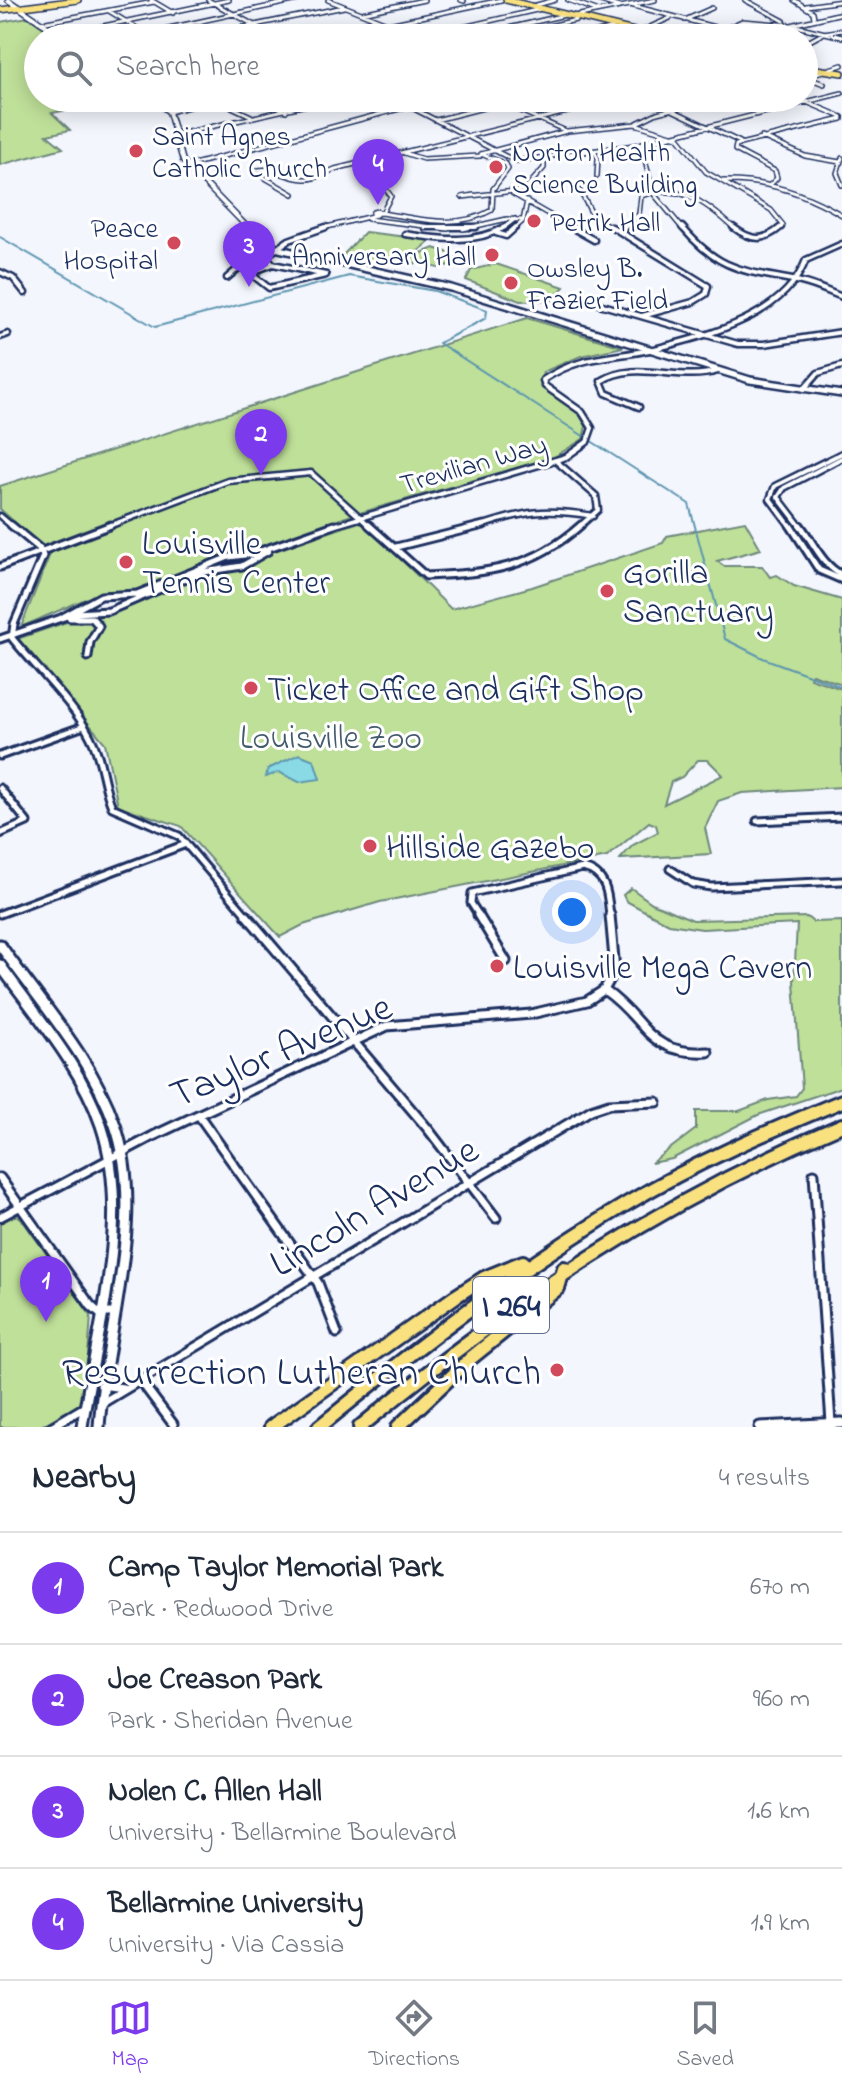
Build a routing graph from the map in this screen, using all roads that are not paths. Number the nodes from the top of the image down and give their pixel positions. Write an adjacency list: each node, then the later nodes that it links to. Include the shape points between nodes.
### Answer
1 (8, 0): 25 (main road)
2 (78, 0): 25 (main road)
3 (208, 0): 18 (street)
4 (229, 0): 18 (street)
5 (298, 0): 33 (street)
6 (338, 0): 16 (street)
7 (424, 0): 31 (street)
8 (504, 0): 20 (main road); 48 (street)
9 (555, 0): 20 (street)
10 (568, 0): 29 (street)
11 (597, 0): 23 (street)
12 (655, 0): 19 (street)
13 (745, 0): 58 (street)
14 (794, 0): 21 (street)
15 (152, 1): 27 (street); 30 (street)
16 (329, 1): 22 (street)
17 (842, 1): 21 (street)
18 (213, 3): 30 (street); 33 (street)
19 (630, 5): 23 (street); 35 (street)
20 (532, 6): 26 (main road)
21 (806, 6): 36 (street)
22 (344, 7): 31 (street); 46 (street)
23 (619, 7): 29 (street)
24 (712, 8): 38 (street)
25 (21, 9): 28 (main road); 41 (main road)
26 (542, 9): 34 (main road); 49 (street)
27 (108, 10): 40 (street); 41 (street)
28 (0, 11)
29 (600, 11): 34 (street)
30 (173, 13): 40 (street)
31 (361, 13): 37 (street)
32 (842, 13): 36 (street)
33 (233, 15): 44 (street); 45 (street)
34 (572, 17): 50 (street); 51 (street); 52 (main road)
35 (672, 17): 38 (street); 53 (street)
36 (814, 18): 59 (street)
37 (377, 20): 47 (street); 48 (street)
38 (684, 20): 54 (street)
39 (740, 21): 55 (street); 56 (street); 57 (street)
40 (128, 22): 42 (street); 43 (street)
41 (41, 23)
42 (119, 24)
43 (131, 24)
44 (190, 24)
45 (251, 24)
46 (258, 24)
47 (358, 24)
48 (389, 24)
49 (478, 24)
50 (536, 24)
51 (547, 24)
52 (604, 24)
53 (656, 24)
54 (701, 24)
55 (734, 24)
56 (750, 24)
57 (778, 24)
58 (789, 24)
59 (794, 24)
60 (818, 30): 62 (street)
61 (842, 30): 62 (street)
62 (827, 32): 63 (street); 64 (street)
63 (818, 37)
64 (842, 37)
65 (842, 65): 67 (street)
66 (818, 69): 67 (main road)
67 (828, 71): 68 (street); 69 (main road)
68 (818, 73)
69 (842, 73)
70 (818, 82): 71 (street)
71 (824, 84)
72 (842, 93): 73 (street)
73 (818, 99)
74 (818, 107): 87 (street)
75 (169, 112): 93 (main road)
76 (241, 112): 86 (street)
77 (280, 112): 86 (street)
78 (385, 112): 106 (street)
79 (419, 112): 89 (street)
80 (467, 112): 89 (street)
81 (525, 112): 88 (street)
82 (569, 112): 88 (street)
83 (664, 112): 90 (street)
84 (678, 112): 91 (street)
85 (765, 112): 91 (street)
86 (252, 117): 93 (street)
87 (842, 118): 96 (street)
88 (541, 119): 92 (street); 95 (street)
89 (435, 120): 95 (street)
90 (635, 124): 92 (street); 94 (street)
91 (708, 126): 94 (street); 97 (street)
92 (567, 131): 99 (street)
93 (175, 135): 106 (main road)
94 (675, 135): 98 (street); 108 (street, via 702,168)
95 (466, 137): 99 (street); 101 (street)
96 (761, 137): 97 (street); 104 (street, via 805,156)
97 (741, 142): 109 (street, via 736,152 777,173)
98 (635, 145): 100 (street); 113 (street, via 645,155)
99 (490, 150): 102 (street); 103 (street, via 513,161)
100 (594, 151): 103 (street); 107 (street)
101 (404, 152): 102 (street, via 412,158 440,160); 105 (street)
102 (480, 156): 116 (street, via 508,166 494,185)
103 (544, 157): 111 (street, via 544,168)
104 (841, 160): 110 (street, via 837,173)
105 (358, 163): 114 (street, via 307,179 275,166 253,171); 118 (street, via 388,191 390,201)
106 (187, 166): 130 (main road, via 258,241)
107 (597, 176)
108 (721, 181): 109 (street); 113 (street, via 771,210 782,226 765,236 747,236 733,230 706,203)
109 (770, 185): 119 (street)
110 (842, 185)
111 (515, 193): 116 (street); 117 (street)
112 (579, 193): 123 (street, via 591,215)
113 (653, 193): 124 (street, via 641,196 639,214); 135 (street, via 697,245 721,262 752,275)
114 (293, 194)
115 (474, 195): 116 (street)
116 (493, 196): 118 (street, via 492,210 467,221)
117 (527, 201): 122 (street); 128 (street)
118 (377, 213): 120 (street)
119 (842, 215)
120 (359, 218): 121 (street, via 453,229); 130 (street)
121 (515, 219): 122 (street); 126 (street)
122 (523, 220): 126 (street, via 506,236)
123 (605, 223): 124 (street); 125 (street)
124 (626, 223): 125 (street)
125 (621, 231): 139 (street, via 708,288 693,302)
126 (496, 233): 127 (street, via 459,240)
127 (405, 234)
128 (594, 240)
129 (842, 244): 135 (street, Trevilian Way, via 806,260)
130 (275, 249): 131 (street); 144 (main road, via 437,284)
131 (267, 258): 132 (street); 134 (street, via 247,261)
132 (273, 264): 132 (street, via 299,270 326,275 269,288 250,273)
133 (0, 272): 136 (street)
134 (227, 278)
135 (798, 281): 137 (street); 142 (street, Trevilian Way, via 767,311)
136 (25, 293)
137 (842, 297)
138 (599, 304): 139 (street)
139 (642, 316): 142 (street)
140 (842, 332): 142 (street, via 759,344)
141 (8, 334): 143 (street)
142 (702, 334): 144 (street, Trevilian Way)
143 (0, 337)
144 (645, 350): 146 (main road); 151 (street, Trevilian Way, via 586,358 544,379 547,388 586,416 591,432 583,446)
145 (842, 366): 147 (street, via 815,375)
146 (718, 371): 147 (main road); 149 (street, via 696,378 623,371 602,379 600,387 606,393)
147 (803, 389): 148 (main road)
148 (842, 394)
149 (639, 407)
150 (842, 456): 152 (street)
151 (556, 461): 154 (street, via 598,497 600,508); 155 (street, Trevilian Way)
152 (828, 462): 160 (street, via 775,486 770,496); 161 (street, via 778,497)
153 (0, 516): 158 (street)
154 (593, 516): 157 (street, via 532,510); 157 (street, via 559,545 491,572 430,577)
155 (362, 517): 156 (street, Trevilian Way); 157 (street); 158 (street, via 311,473 232,480)
156 (279, 544): 159 (street, Trevilian Way); 162 (street, Trevilian Way)
157 (395, 547)
158 (41, 551): 163 (street); 168 (street, via 41,563)
159 (229, 557): 162 (street); 165 (street, Trevilian Way, via 137,594)
160 (815, 563): 161 (street); 164 (street, via 822,573)
161 (824, 563): 164 (street)
162 (242, 566): 166 (street, Trevilian Way, via 204,571)
163 (0, 567)
164 (842, 577)
165 (92, 600): 166 (street); 167 (street, Trevilian Way)
166 (99, 611): 167 (street, Trevilian Way)
167 (61, 618): 168 (street, Trevilian Way); 170 (street, via 96,620 99,626)
168 (11, 635): 169 (street, Trevilian Way); 171 (street)
169 (0, 639)
170 (88, 657)
171 (84, 726): 172 (street); 177 (street, via 101,759 112,807 166,827)
172 (0, 756)
173 (0, 788): 176 (street, via 27,822)
174 (842, 817): 175 (street)
175 (757, 821)
176 (0, 834)
177 (186, 844): 180 (street); 186 (street)
178 (670, 869): 179 (street, via 693,884 711,887)
179 (842, 881)
180 (0, 914)
181 (0, 945): 183 (main road)
182 (506, 961): 185 (street, via 471,903 472,893 589,869 606,886 611,921 615,970)
183 (12, 962): 184 (street); 188 (main road)
184 (0, 966): 189 (main road)
185 (604, 990): 186 (street, Taylor Avenue, via 580,1004 551,1011 393,1024); 187 (street, via 626,1004 659,1047 685,1054)
186 (354, 1044): 192 (street, Taylor Avenue); 198 (street, via 457,1165)
187 (708, 1052)
188 (76, 1056): 189 (main road); 194 (main road, via 106,1105)
189 (66, 1061): 195 (main road, via 92,1105)
190 (842, 1101): 202 (highway, I 264, via 678,1174)
191 (657, 1102): 198 (street, Lincoln Avenue, via 601,1105)
192 (200, 1117): 194 (street, Taylor Avenue); 204 (street)
193 (842, 1125): 203 (highway, I 264, via 747,1165)
194 (122, 1153): 195 (street, Taylor Avenue); 206 (main road, via 126,1204)
195 (110, 1158): 199 (street, Taylor Avenue); 205 (main road, via 112,1210)
196 (814, 1174): 214 (street)
197 (0, 1178): 199 (street)
198 (466, 1185): 201 (street); 204 (street, Lincoln Avenue)
199 (20, 1206): 200 (street, Taylor Avenue); 205 (street)
200 (0, 1217)
201 (496, 1218)
202 (538, 1257): 218 (highway, via 465,1290); 219 (highway, I 264, via 433,1333)
203 (564, 1268): 220 (highway, I 264, via 492,1319); 221 (highway, via 558,1288 471,1358)
204 (313, 1276): 207 (street); 208 (street, Lincoln Avenue)
205 (99, 1313): 206 (street); 212 (main road)
206 (111, 1313): 209 (main road)
207 (337, 1333)
208 (140, 1380): 210 (street, Lincoln Avenue); 213 (street)
209 (101, 1385): 210 (street); 211 (main road)
210 (128, 1387): 211 (street, Lincoln Avenue)
211 (99, 1404): 217 (main road)
212 (84, 1408): 215 (street); 216 (main road)
213 (173, 1424)
214 (831, 1424): 222 (main road)
215 (51, 1427)
216 (82, 1427)
217 (99, 1427)
218 (271, 1427)
219 (319, 1427)
220 (360, 1427)
221 (398, 1427)
222 (760, 1427)

